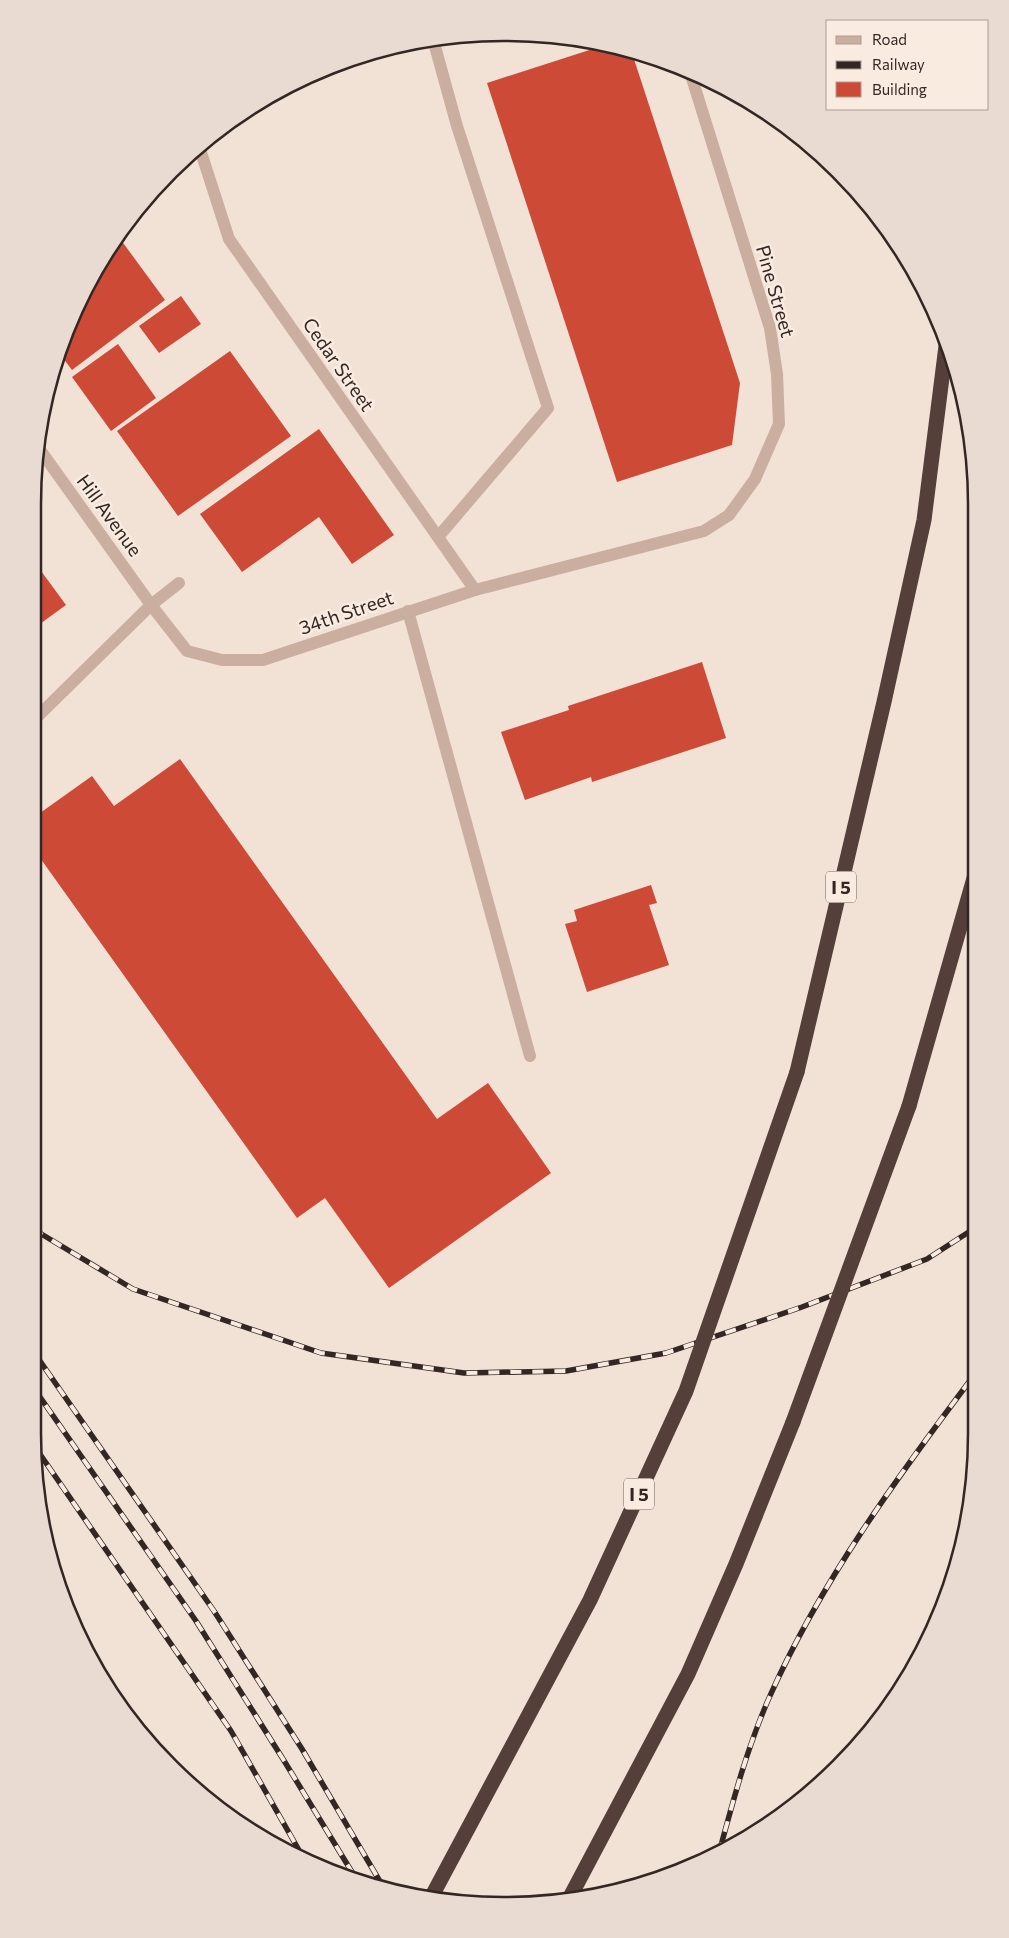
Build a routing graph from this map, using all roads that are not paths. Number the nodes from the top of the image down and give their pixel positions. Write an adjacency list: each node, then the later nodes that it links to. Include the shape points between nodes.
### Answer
1 (434, 47): 7 (street, via 548,408)
2 (693, 82): 6 (street, Pine Street, via 770,328 777,374 779,424 756,479)
3 (201, 154): 7 (street, Cedar Street, via 228,239)
4 (944, 360): 15 (highway, I 5, bridge, via 924,520 797,1072 686,1391 590,1600)
5 (44, 455): 10 (street, Hill Avenue)
6 (729, 515): 9 (street, 34th Street, via 704,531)
7 (438, 537): 9 (street, Cedar Street)
8 (179, 584): 10 (street)
9 (475, 590): 11 (street, 34th Street)
10 (151, 605): 11 (street, 34th Street, via 187,651 222,660 262,660); 12 (street)
11 (408, 611): 14 (street)
12 (41, 713)
13 (968, 899): 16 (highway, bridge, via 910,1106 793,1422 688,1674)
14 (530, 1056)
15 (434, 1891)
16 (573, 1892)

